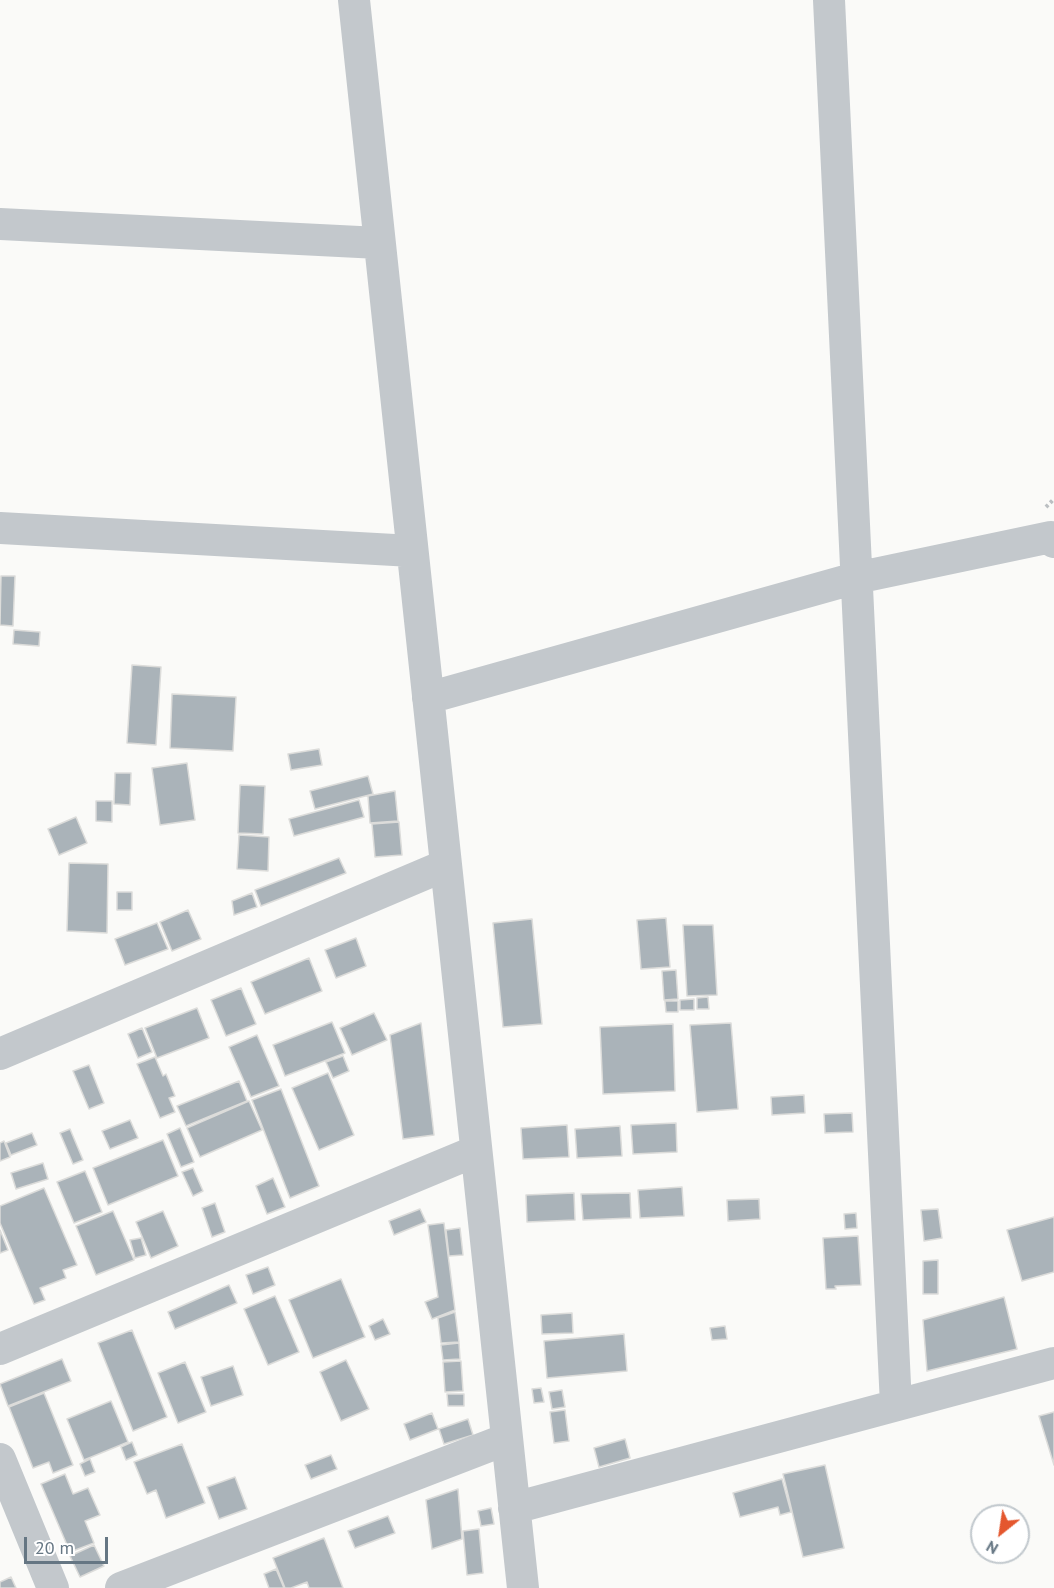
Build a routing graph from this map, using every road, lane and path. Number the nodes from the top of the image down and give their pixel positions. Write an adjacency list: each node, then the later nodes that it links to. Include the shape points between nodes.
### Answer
1 (354, 0): 4 (street)
2 (829, 0): 8 (street)
3 (0, 224): 4 (street)
4 (379, 243): 7 (street)
5 (0, 528): 7 (street)
6 (1054, 542): 8 (street, via 1051,537)
7 (412, 551): 9 (street)
8 (856, 578): 9 (street); 15 (street)
9 (428, 698): 10 (street)
10 (446, 865): 11 (street); 12 (street)
11 (0, 1054)
12 (476, 1151): 13 (street); 16 (street)
13 (0, 1349)
14 (1054, 1363): 15 (street)
15 (896, 1406): 18 (street)
16 (507, 1439): 18 (street); 20 (street)
17 (0, 1459): 19 (street)
18 (514, 1508): 21 (street)
19 (53, 1588)
20 (121, 1588)
21 (523, 1588)

